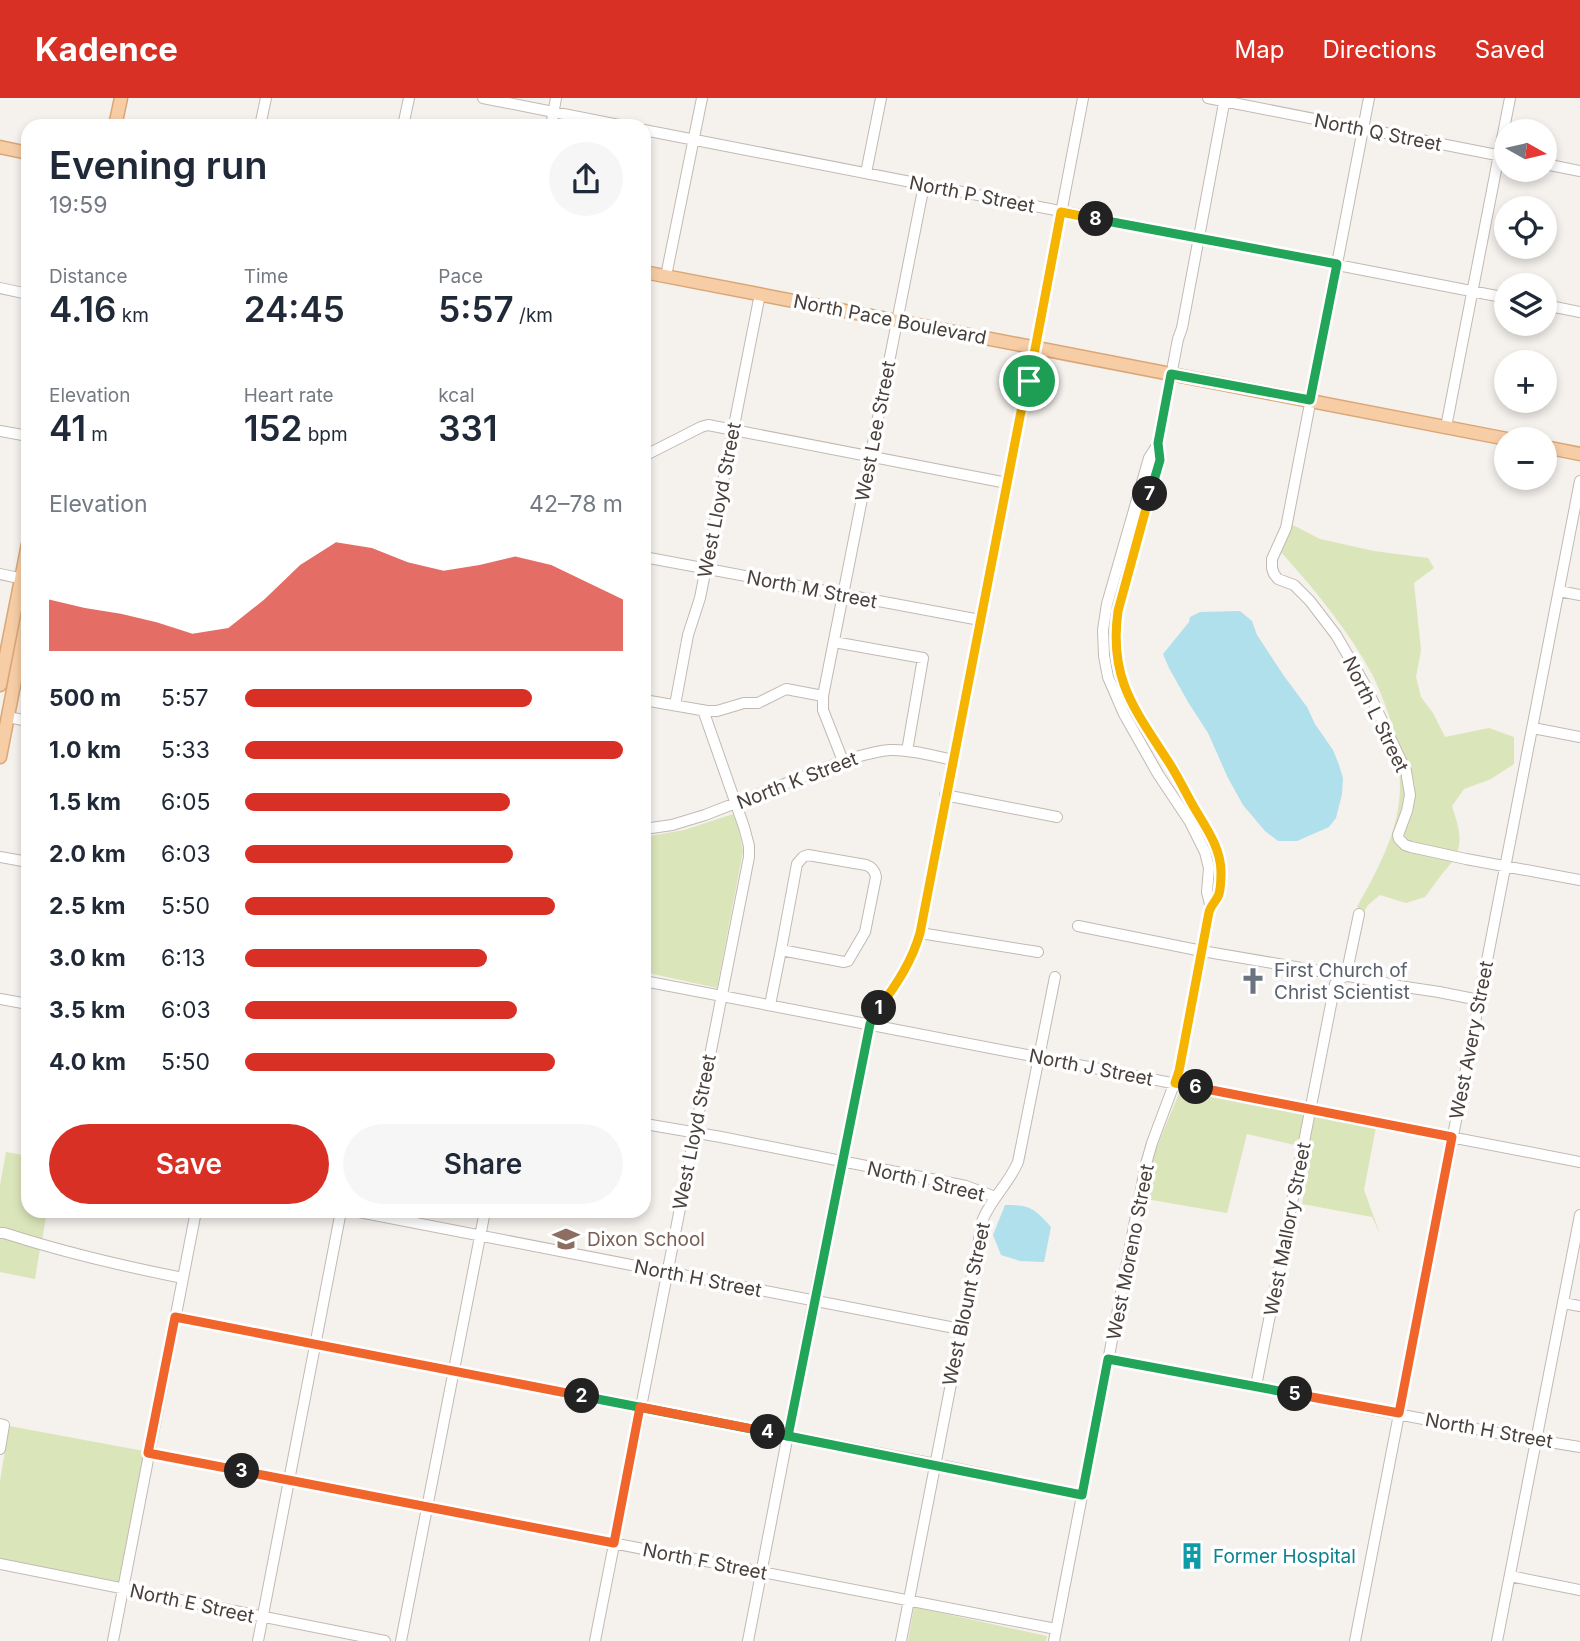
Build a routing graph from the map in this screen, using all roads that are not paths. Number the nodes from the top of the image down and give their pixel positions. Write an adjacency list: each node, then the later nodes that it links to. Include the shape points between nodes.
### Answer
1 (121, 98): 14 (main road)
2 (266, 98): 15 (street)
3 (409, 98): 16 (street)
4 (483, 98): 13 (street)
5 (556, 98): 13 (street)
6 (702, 98): 22 (street)
7 (881, 98): 28 (street)
8 (1083, 98): 31 (street)
9 (1208, 98): 12 (street, North Q Street)
10 (1369, 98): 20 (street)
11 (1510, 98): 19 (street)
12 (1224, 100): 20 (street, North Q Street); 32 (street)
13 (553, 112): 17 (street); 18 (street)
14 (117, 119)
15 (262, 119)
16 (404, 119)
17 (552, 119)
18 (588, 119)
19 (1507, 119)
20 (1363, 129): 25 (street, North Q Street); 33 (street)
21 (651, 131): 22 (street, North P Street)
22 (694, 139): 28 (street, North P Street); 35 (street)
23 (0, 147): 24 (main road)
24 (21, 152)
25 (1494, 154)
26 (1558, 167): 27 (street)
27 (1580, 171)
28 (866, 173): 30 (street, North P Street)
29 (1497, 182): 37 (street)
30 (924, 185): 31 (street, North P Street); 43 (street, West Lee Street)
31 (1061, 212): 32 (street, North P Street); 44 (street)
32 (1198, 239): 33 (street, North P Street); 45 (street)
33 (1337, 264): 37 (street, North P Street); 46 (street)
34 (651, 273): 35 (main road, North Pace Boulevard)
35 (666, 276): 39 (main road, North Pace Boulevard)
36 (0, 288): 38 (street)
37 (1473, 291): 40 (street, North P Street); 47 (street)
38 (21, 292)
39 (760, 294): 43 (main road, North Pace Boulevard); 48 (street, West Lloyd Street)
40 (1494, 295)
41 (1557, 307): 42 (street)
42 (1580, 312)
43 (897, 321): 44 (main road, North Pace Boulevard); 56 (street, West Lee Street)
44 (1035, 347): 45 (main road, North Pace Boulevard); 58 (street)
45 (1171, 374): 46 (main road, North Pace Boulevard); 52 (street)
46 (1310, 400): 47 (main road, North Pace Boulevard); 93 (street, North L Street, via 1286,528 1272,568 1278,579 1294,585 1310,601 1336,635 1406,771 1410,795 1399,839 1411,847)
47 (1446, 427): 51 (main road, North Pace Boulevard)
48 (733, 430): 54 (street, via 708,425); 56 (street); 61 (street, West Lloyd Street)
49 (0, 431): 50 (street)
50 (21, 435)
51 (1494, 436)
52 (1158, 443): 60 (street, via 1149,458); 62 (street, via 1160,460)
53 (1557, 449): 55 (main road)
54 (651, 452)
55 (1580, 454)
56 (870, 456): 58 (street); 66 (street, West Lee Street)
57 (1580, 481): 65 (street, West Avery Street)
58 (1007, 483): 69 (street)
59 (651, 558): 61 (street, North M Street)
60 (1117, 566): 62 (street); 77 (street, via 1103,644 1108,677)
61 (705, 568): 66 (street, North M Street); 76 (street, West Lloyd Street)
62 (1128, 569): 75 (street, via 1116,641)
63 (0, 574): 64 (street)
64 (21, 578)
65 (1559, 591): 67 (street); 81 (street, West Avery Street)
66 (843, 594): 69 (street, North M Street); 70 (street, West Lee Street)
67 (1580, 595)
68 (21, 596): 72 (main road)
69 (980, 620): 85 (street)
70 (834, 642): 73 (street, West Lee Street); 83 (street, via 923,658)
71 (21, 649): 79 (main road)
72 (0, 685)
73 (823, 696): 78 (street, via 786,690 758,703); 86 (street, via 823,710)
74 (651, 701): 76 (street)
75 (1130, 701): 77 (street); 95 (street, via 1180,779 1217,849 1221,884)
76 (675, 705): 78 (street)
77 (1119, 705): 95 (street, via 1199,838 1209,868)
78 (703, 710): 88 (street, West Lloyd Street)
79 (8, 717): 80 (street); 84 (main road)
80 (21, 720)
81 (1533, 727): 82 (street); 93 (street, West Avery Street)
82 (1580, 737)
83 (907, 751): 85 (street, North K Street); 86 (street, North K Street, via 881,751)
84 (0, 757)
85 (953, 760): 87 (street)
86 (843, 761): 88 (street, North K Street)
87 (946, 795): 89 (street); 98 (street)
88 (736, 804): 90 (street, North K Street, via 689,821); 105 (street, West Lloyd Street, via 749,857)
89 (1057, 817)
90 (651, 828)
91 (0, 857): 92 (street)
92 (21, 861)
93 (1506, 866): 94 (street, North L Street); 107 (street, West Avery Street)
94 (1580, 880)
95 (1210, 908): 100 (street, West Moreno Street)
96 (1359, 914): 102 (street, West Mallory Street)
97 (1078, 926): 100 (street)
98 (920, 933): 101 (street); 110 (street, via 905,970)
99 (781, 950): 99 (street, via 797,864 803,857 873,869 876,877 865,932 851,959 844,962); 109 (street)
100 (1202, 951): 102 (street); 112 (street, West Moreno Street)
101 (1038, 953)
102 (1346, 976): 107 (street); 113 (street, West Mallory Street, via 1335,984)
103 (1055, 977): 111 (street, West Blount Street)
104 (651, 982): 105 (street, North J Street)
105 (722, 995): 109 (street, North J Street); 115 (street, West Lloyd Street)
106 (0, 999): 108 (street)
107 (1479, 1000): 116 (street, West Avery Street)
108 (21, 1003)
109 (770, 1005): 110 (street, North J Street)
110 (870, 1024): 111 (street, North J Street); 117 (street)
111 (1040, 1057): 112 (street, North J Street); 119 (street, West Blount Street, via 1018,1162)
112 (1175, 1083): 113 (street, North J Street); 135 (street, West Moreno Street, via 1146,1164)
113 (1311, 1110): 116 (street, North J Street); 137 (street, West Mallory Street)
114 (651, 1125): 115 (street, North I Street)
115 (694, 1133): 117 (street, North I Street); 127 (street, West Lloyd Street)
116 (1452, 1137): 118 (street, North J Street); 139 (street, West Avery Street)
117 (843, 1161): 119 (street, North I Street, via 966,1186); 129 (street)
118 (1580, 1162)
119 (995, 1197): 133 (street, West Blount Street, via 983,1219)
120 (1580, 1215): 130 (street)
121 (194, 1218): 128 (street)
122 (340, 1218): 134 (street)
123 (389, 1218): 126 (street, North H Street)
124 (484, 1218): 126 (street)
125 (0, 1233): 128 (street)
126 (480, 1236): 127 (street, North H Street); 136 (street)
127 (667, 1271): 129 (street, North H Street); 138 (street, West Lloyd Street)
128 (183, 1278): 132 (street)
129 (814, 1300): 133 (street, North H Street); 141 (street)
130 (1563, 1303): 131 (street); 142 (street)
131 (1580, 1306)
132 (175, 1317): 134 (street); 145 (street)
133 (960, 1329): 146 (street, West Blount Street)
134 (315, 1344): 136 (street); 147 (street)
135 (1108, 1359): 137 (street, North H Street); 148 (street, West Moreno Street)
136 (454, 1371): 138 (street); 149 (street)
137 (1256, 1387): 139 (street, North H Street)
138 (640, 1407): 141 (street); 150 (street, West Lloyd Street)
139 (1399, 1413): 142 (street, North H Street); 167 (street, West Avery Street)
140 (2, 1424): 144 (street)
141 (788, 1436): 146 (street); 152 (street)
142 (1536, 1440): 143 (street, North H Street); 153 (street)
143 (1580, 1447)
144 (0, 1450)
145 (148, 1453): 147 (street, North F Street); 154 (street)
146 (935, 1464): 148 (street); 156 (street, West Blount Street)
147 (289, 1480): 149 (street, North F Street); 157 (street)
148 (1082, 1495): 158 (street, West Moreno Street)
149 (427, 1507): 150 (street, North F Street); 162 (street)
150 (614, 1543): 152 (street, North F Street); 163 (street, West Lloyd Street)
151 (0, 1564): 154 (street, North E Street)
152 (761, 1572): 156 (street, North F Street); 164 (street)
153 (1510, 1576): 155 (street); 168 (street)
154 (123, 1588): 157 (street, North E Street); 159 (street)
155 (1580, 1590)
156 (908, 1600): 158 (street, North F Street); 165 (street, West Blount Street)
157 (262, 1617): 160 (street); 161 (street, North E Street)
158 (1056, 1629): 166 (street, West Moreno Street)
159 (113, 1641)
160 (258, 1641)
161 (384, 1641)
162 (401, 1641)
163 (595, 1641)
164 (748, 1641)
165 (901, 1641)
166 (1054, 1641)
167 (1355, 1641)
168 (1497, 1641)

